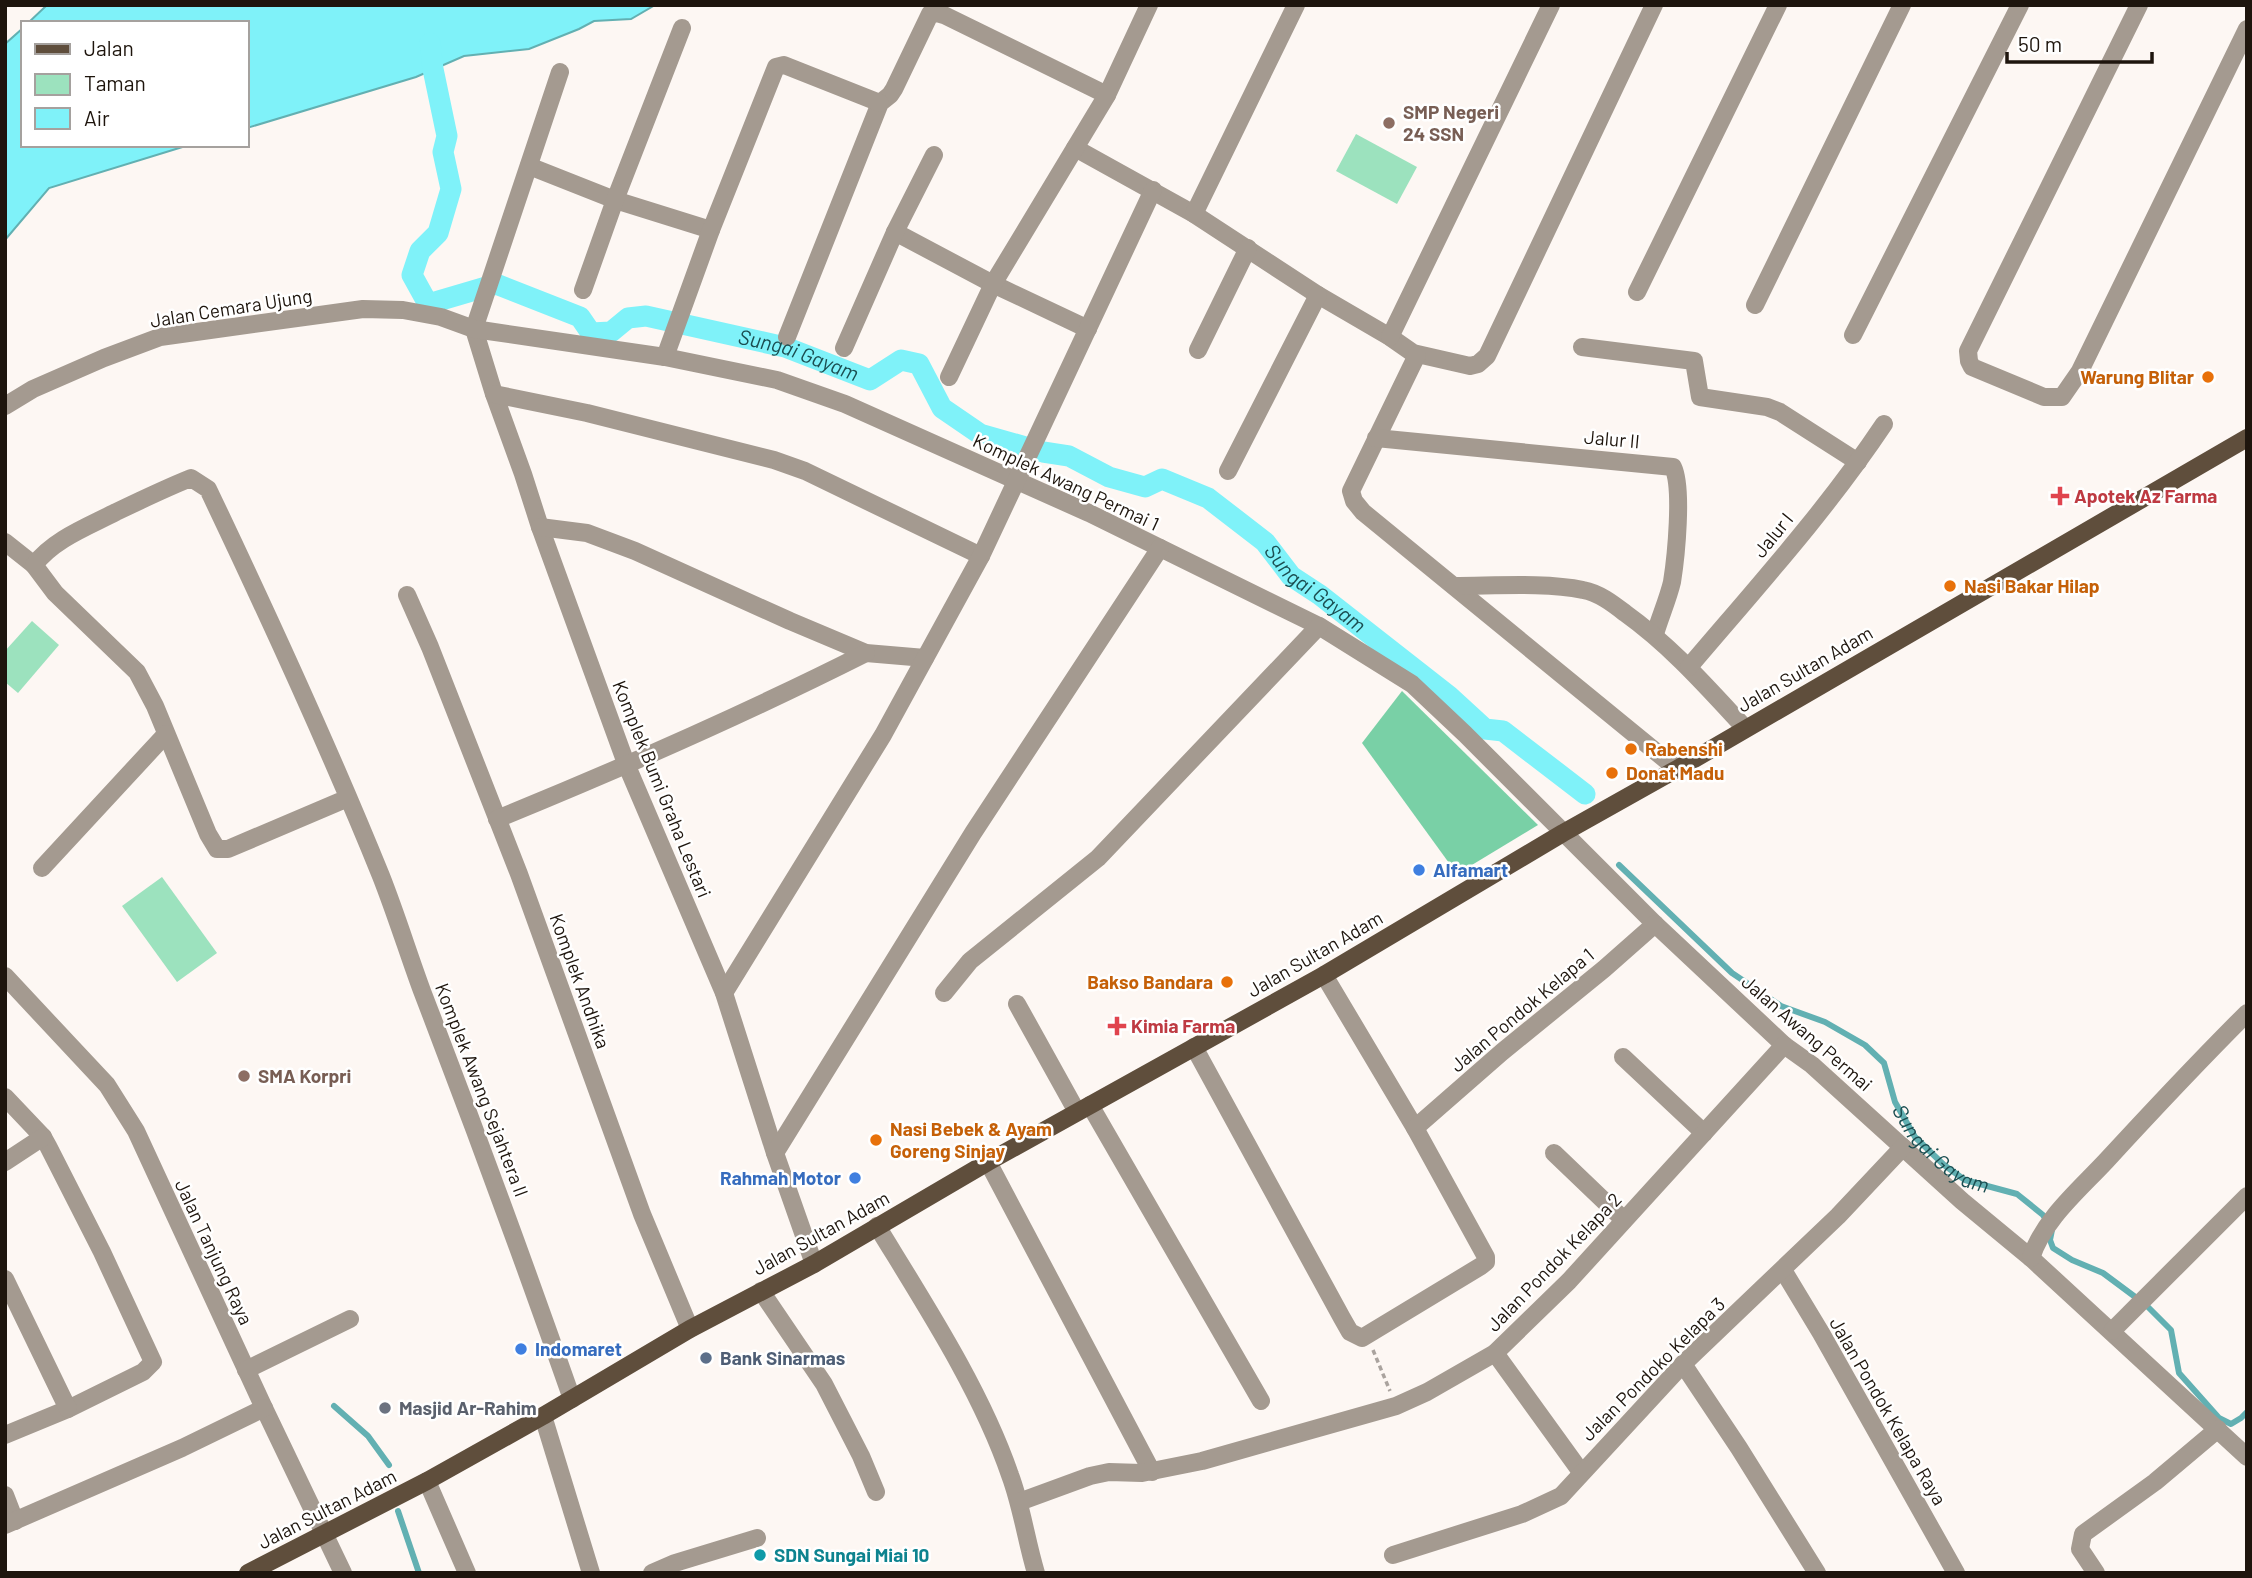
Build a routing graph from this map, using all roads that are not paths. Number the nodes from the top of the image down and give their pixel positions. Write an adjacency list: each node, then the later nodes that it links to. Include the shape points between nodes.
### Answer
1 (1149, 5): 12 (street)
2 (1296, 5): 19 (street)
3 (1551, 5): 32 (street)
4 (1654, 5): 36 (street, via 1487,356 1470,366)
5 (1778, 5): 25 (street)
6 (1902, 5): 27 (street)
7 (2020, 5): 30 (street)
8 (2139, 5): 10 (street, via 1968,351 1972,368 2044,397 2062,397 2080,371)
9 (682, 28): 18 (street)
10 (2247, 29)
11 (560, 72): 16 (street)
12 (1107, 95): 13 (street, via 937,13 930,14 894,89); 14 (street)
13 (880, 103): 20 (street, via 784,65 776,67); 31 (street)
14 (1075, 148): 17 (street); 23 (street)
15 (934, 155): 21 (street)
16 (529, 166): 18 (street); 28 (street)
17 (1153, 190): 19 (street); 29 (street)
18 (615, 200): 20 (street); 24 (street)
19 (1194, 214): 22 (street)
20 (711, 230): 37 (street)
21 (895, 232): 23 (street); 34 (street)
22 (1248, 248): 26 (street); 35 (street)
23 (993, 284): 29 (street); 38 (street)
24 (583, 290)
25 (1637, 292)
26 (1318, 295): 32 (street); 45 (street)
27 (1755, 305)
28 (474, 329): 37 (street, Komplek Awang Permai 1); 39 (street, Komplek Bumi Graha Lestari); 40 (street, Jalan Cemara Ujung, via 403,310 363,309 182,333 104,358)
29 (1088, 329): 46 (street)
30 (1853, 335)
31 (787, 337)
32 (1390, 337): 36 (street)
33 (1582, 347): 44 (street, via 1694,361 1700,397 1780,412)
34 (844, 348)
35 (1198, 350)
36 (1417, 355): 42 (street)
37 (665, 357): 46 (street, Komplek Awang Permai 1, via 777,380 845,404)
38 (949, 377)
39 (494, 394): 47 (street, Komplek Bumi Graha Lestari); 50 (street, via 774,460)
40 (5, 406)
41 (1884, 424): 44 (street, Jalur I)
42 (1376, 438): 52 (street, via 1351,491 1354,501); 55 (street, Jalur II, via 1673,467 1678,485 1672,582)
43 (2247, 438): 59 (main road, Jalan Sultan Adam)
44 (1858, 462): 58 (street, Jalur I)
45 (1228, 471)
46 (1017, 482): 49 (street, Komplek Awang Permai 1); 50 (street)
47 (540, 527): 56 (street, via 587,533 635,551); 61 (street, Komplek Bumi Graha Lestari)
48 (5, 542): 51 (street)
49 (1160, 548): 54 (street, Komplek Awang Permai 1); 83 (street, via 973,833)
50 (981, 556): 57 (street)
51 (34, 565): 60 (street, via 55,593 137,672); 63 (street, Komplek Awang Sejahtera II, via 71,534 156,493 191,478 204,485 284,650)
52 (1454, 586): 55 (street, via 1583,590 1606,599); 62 (street)
53 (407, 595): 64 (street, Komplek Andhika)
54 (1319, 626): 65 (street, Komplek Awang Permai 1, via 1412,684); 71 (street, via 1098,858 970,961)
55 (1655, 634): 58 (street)
56 (866, 653): 57 (street); 61 (street)
57 (925, 658): 70 (street, via 883,735)
58 (1689, 667): 59 (street)
59 (1745, 728): 62 (main road, Jalan Sultan Adam)
60 (166, 734): 63 (street, via 217,849 228,849); 66 (street)
61 (627, 766): 64 (street); 70 (street, Komplek Bumi Graha Lestari)
62 (1677, 769): 65 (main road, Jalan Sultan Adam)
63 (348, 798): 101 (street, Komplek Awang Sejahtera II, via 382,879)
64 (497, 819): 96 (street, Komplek Andhika, via 642,1214)
65 (1563, 832): 67 (street, Jalan Awang Permai); 68 (main road, Jalan Sultan Adam)
66 (43, 868)
67 (1655, 924): 74 (street, Jalan Awang Permai); 79 (street, Jalan Pondok Kelapa 1)
68 (1324, 975): 75 (main road, Jalan Sultan Adam); 79 (street)
69 (5, 976): 100 (street, Jalan Tanjung Raya, via 121,1105)
70 (724, 993): 83 (street, Komplek Bumi Graha Lestari)
71 (944, 993)
72 (1017, 1004): 78 (street)
73 (2247, 1013): 90 (street, via 2058,1213)
74 (1784, 1045): 80 (street, Jalan Pondok Kelapa 2); 82 (street, Jalan Awang Permai)
75 (1195, 1047): 78 (main road, Jalan Sultan Adam); 79 (street, via 1350,1332 1362,1338 1486,1262)
76 (1623, 1057): 80 (street)
77 (5, 1097): 81 (street)
78 (1084, 1108): 86 (main road, Jalan Sultan Adam); 102 (street)
79 (1415, 1128)
80 (1704, 1133): 88 (street, Jalan Pondok Kelapa 2)
81 (43, 1137): 85 (street); 104 (street, via 153,1362 143,1372)
82 (1903, 1147): 90 (street, Jalan Awang Permai, via 1962,1201); 92 (street, Jalan Pondoko Kelapa 3)
83 (775, 1153): 91 (street, Komplek Bumi Graha Lestari)
84 (1554, 1153): 88 (street)
85 (5, 1162)
86 (988, 1162): 89 (main road, Jalan Sultan Adam); 109 (street)
87 (2247, 1196): 97 (street)
88 (1624, 1220): 98 (street, Jalan Pondok Kelapa 2)
89 (877, 1226): 91 (main road, Jalan Sultan Adam); 114 (street, via 981,1407)
90 (2034, 1250): 97 (street, Jalan Awang Permai)
91 (814, 1264): 94 (main road, Jalan Sultan Adam)
92 (1783, 1270): 99 (street, Jalan Pondoko Kelapa 3); 126 (street, Jalan Pondok Kelapa Raya)
93 (5, 1279): 104 (street)
94 (761, 1291): 96 (main road, Jalan Sultan Adam); 112 (street, via 824,1384)
95 (350, 1319): 100 (street)
96 (690, 1329): 101 (main road, Jalan Sultan Adam)
97 (2112, 1331): 106 (street, Jalan Awang Permai)
98 (1495, 1353): 109 (street, Jalan Pondok Kelapa 2, via 1396,1406); 110 (street)
99 (1683, 1364): 110 (street, Jalan Pondoko Kelapa 3); 125 (street)
100 (246, 1370): 103 (street, Jalan Tanjung Raya)
101 (572, 1399): 105 (main road, Jalan Sultan Adam)
102 (1261, 1401)
103 (264, 1408): 115 (street); 116 (street, Jalan Tanjung Raya)
104 (68, 1409): 107 (street)
105 (543, 1416): 111 (main road, Jalan Sultan Adam); 122 (street)
106 (2218, 1429): 108 (street, Jalan Awang Permai); 127 (street, via 2083,1534 2080,1549)
107 (5, 1435)
108 (2247, 1457)
109 (1152, 1472): 114 (street, Jalan Pondok Kelapa 2, via 1100,1474)
110 (1581, 1472): 118 (street, Jalan Pondoko Kelapa 3, via 1561,1496 1548,1503)
111 (427, 1481): 116 (main road, Jalan Sultan Adam); 121 (street)
112 (876, 1492)
113 (5, 1495): 115 (street)
114 (1018, 1502): 124 (street)
115 (10, 1523)
116 (324, 1533): 119 (main road, Jalan Sultan Adam); 120 (street, Jalan Tanjung Raya)
117 (757, 1538): 123 (street)
118 (1393, 1555)
119 (248, 1573)
120 (343, 1573)
121 (467, 1573)
122 (591, 1573)
123 (652, 1573)
124 (1036, 1573)
125 (1816, 1573)
126 (1956, 1573)
127 (2096, 1573)

